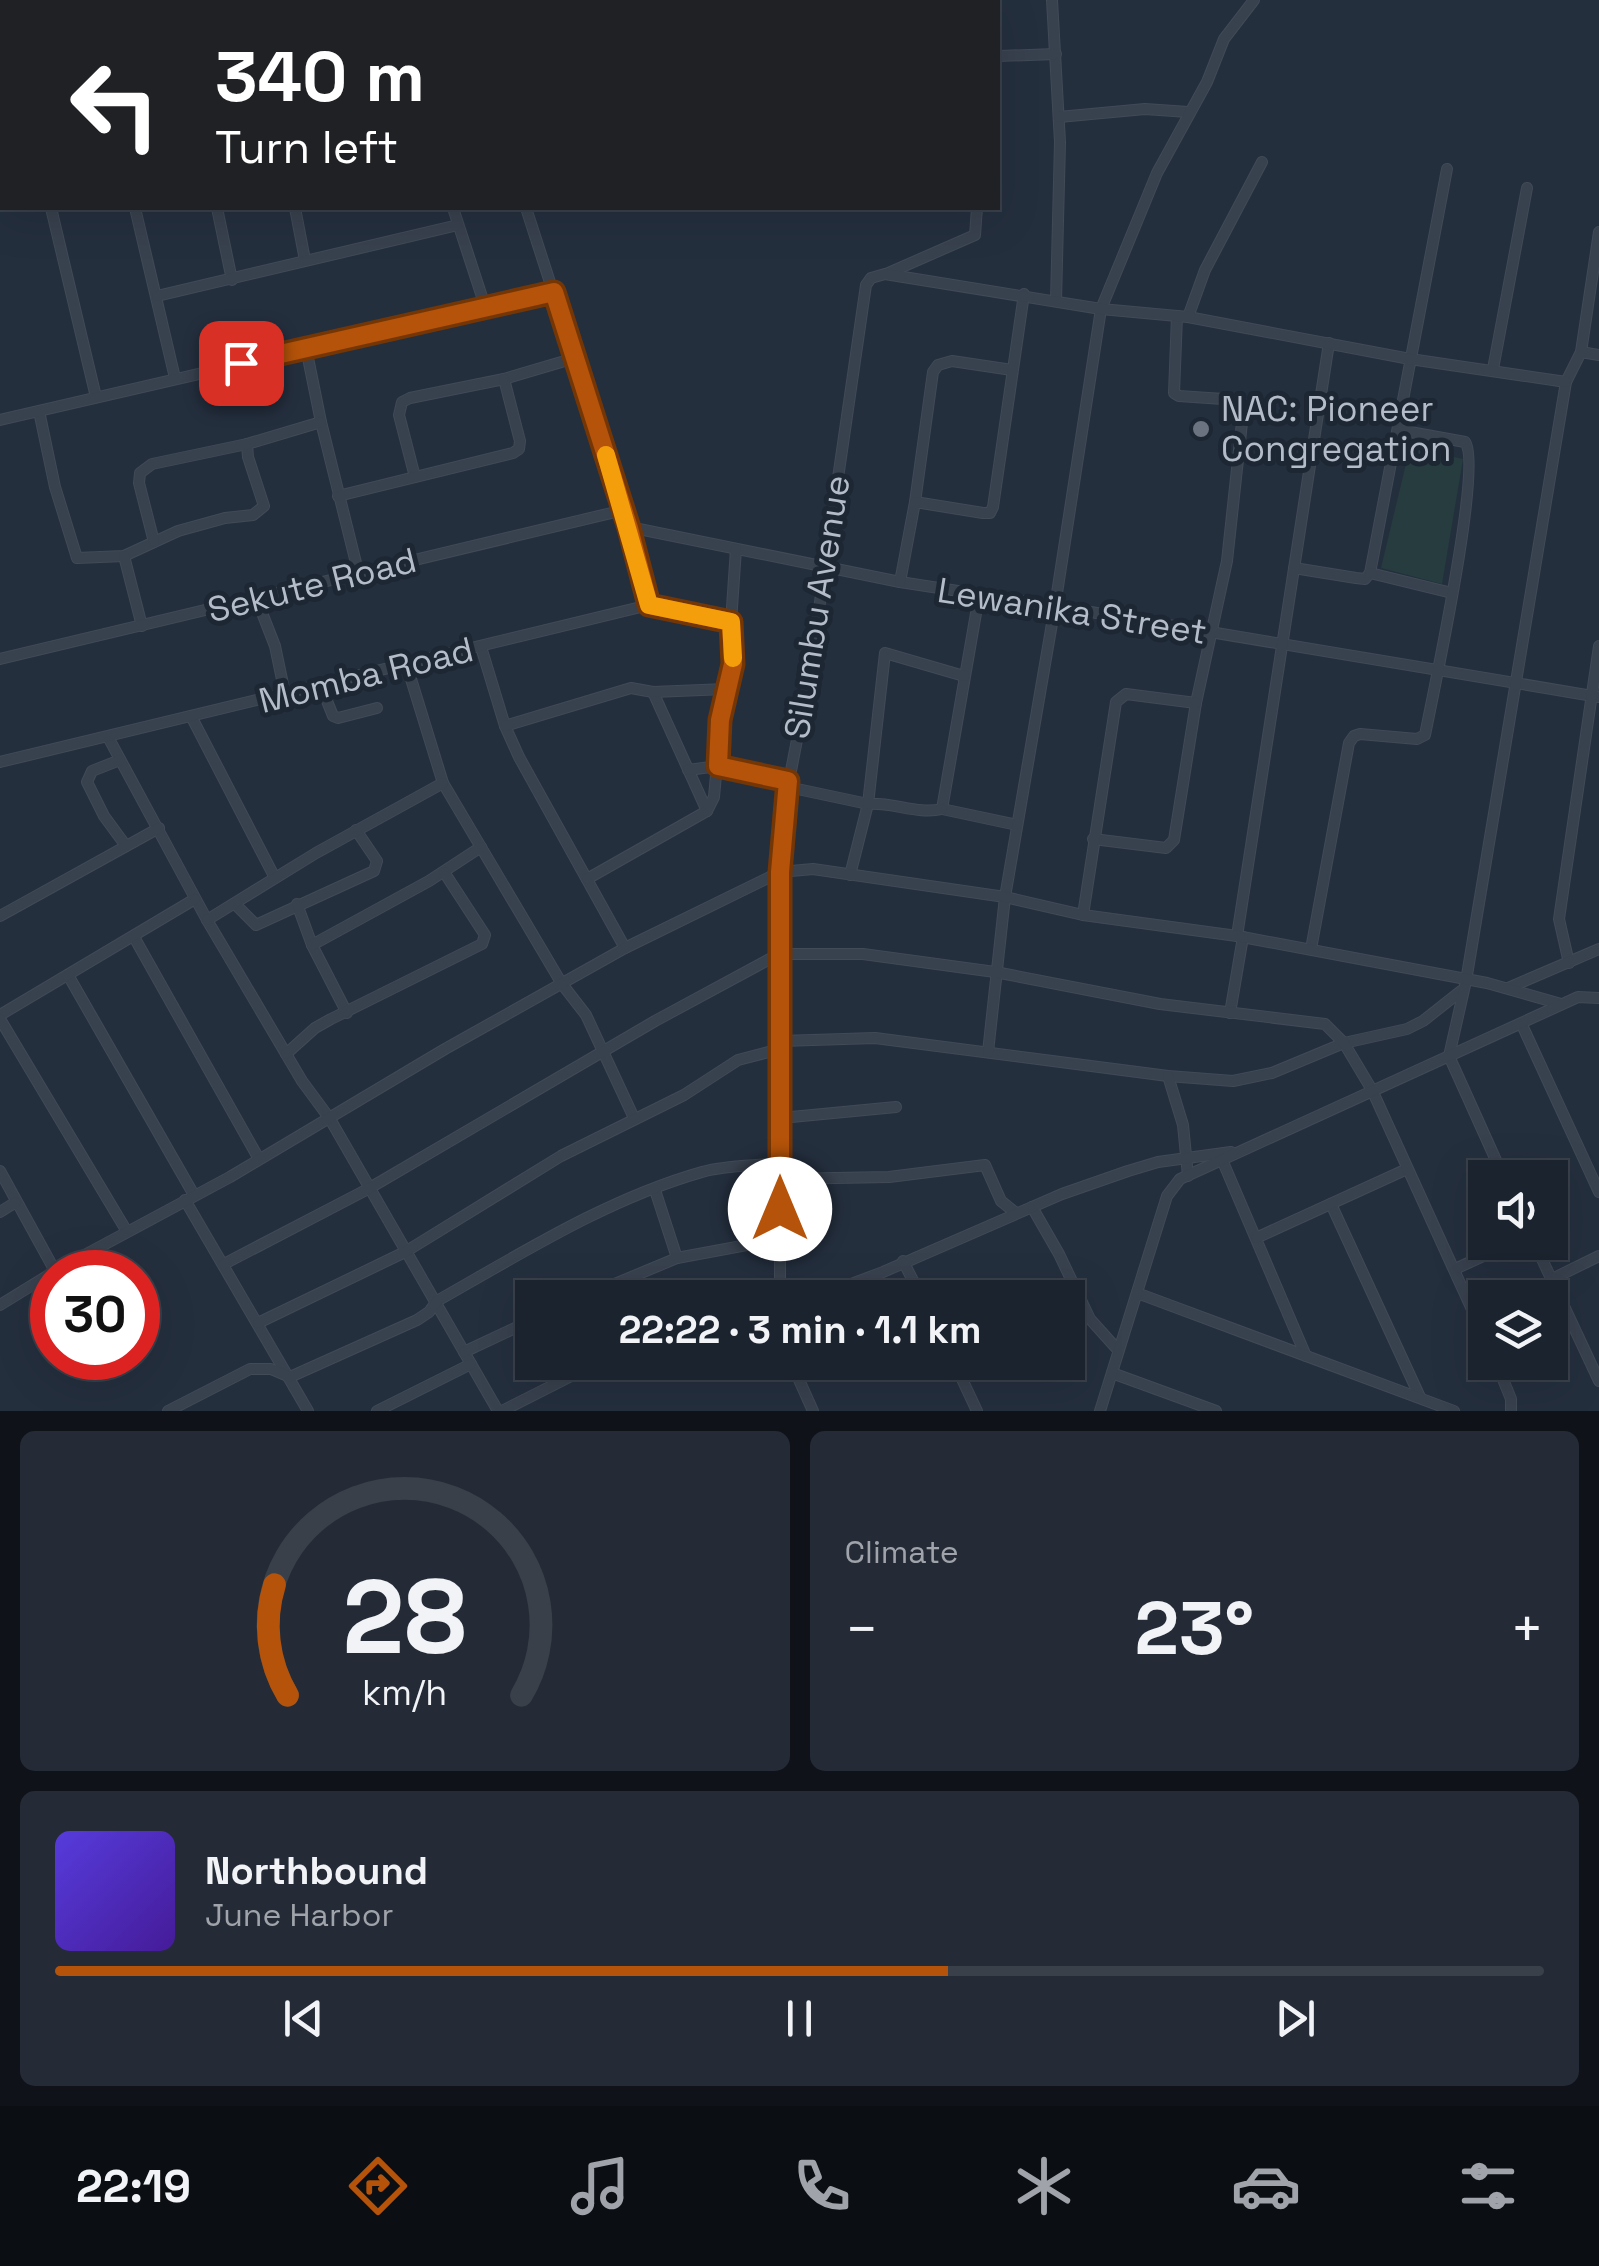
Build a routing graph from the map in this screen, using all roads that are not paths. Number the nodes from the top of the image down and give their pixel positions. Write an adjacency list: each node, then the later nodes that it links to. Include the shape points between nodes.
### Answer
1 (1052, 0): 3 (street)
2 (1254, 0): 5 (street, via 1224,39)
3 (1056, 54): 4 (street); 6 (street)
4 (1000, 56)
5 (1188, 112): 6 (street); 27 (street)
6 (1059, 116): 25 (street)
7 (1262, 162): 28 (street)
8 (1446, 170): 34 (street)
9 (1528, 188): 35 (street)
10 (51, 210): 40 (street)
11 (136, 210): 24 (street)
12 (216, 210): 21 (street)
13 (295, 210): 19 (street)
14 (453, 210): 17 (street)
15 (527, 210): 22 (street)
16 (978, 210): 20 (street, via 975,234)
17 (458, 225): 19 (street); 26 (street)
18 (1599, 232): 31 (street)
19 (306, 260): 21 (street)
20 (885, 274): 23 (street); 54 (street, Silumbu Avenue, via 866,286)
21 (232, 280): 24 (street)
22 (554, 292): 26 (street); 33 (street)
23 (1024, 294): 25 (street); 36 (street)
24 (157, 296): 37 (street)
25 (1056, 301): 27 (street)
26 (485, 306): 30 (street)
27 (1101, 308): 28 (street); 63 (street)
28 (1182, 316): 29 (street); 66 (street, via 1174,393 1244,404 1228,561)
29 (1329, 343): 34 (street); 55 (street)
30 (306, 348): 37 (street); 43 (street)
31 (1581, 352): 32 (street); 39 (street)
32 (1599, 355)
33 (575, 358): 38 (street); 49 (street)
34 (1410, 359): 35 (street); 44 (street)
35 (1493, 369): 39 (street)
36 (1012, 370): 48 (street, via 938,365); 48 (street, via 990,513)
37 (175, 378): 40 (street)
38 (504, 379): 46 (street, via 519,449); 46 (street, via 402,402 399,415)
39 (1566, 382): 74 (street)
40 (96, 398): 41 (street)
41 (39, 410): 42 (street); 53 (street, via 76,558)
42 (0, 420)
43 (321, 422): 45 (street); 47 (street)
44 (1400, 430): 56 (street); 59 (street, via 1452,438 1470,448)
45 (247, 444): 51 (street, via 264,506); 51 (street, via 152,464 140,473)
46 (415, 478): 47 (street)
47 (338, 496): 57 (street)
48 (915, 502): 58 (street)
49 (624, 510): 50 (street); 57 (street, Sekute Road)
50 (629, 528): 52 (street, Lewanika Street); 62 (street)
51 (154, 542): 53 (street)
52 (736, 549): 54 (street, Lewanika Street); 64 (street)
53 (124, 556): 65 (street)
54 (826, 567): 58 (street, Lewanika Street); 90 (street, Silumbu Avenue)
55 (1294, 568): 56 (street, via 1356,578); 67 (street)
56 (1370, 573): 59 (street)
57 (359, 575): 61 (street, Sekute Road)
58 (900, 582): 60 (street, Lewanika Street)
59 (1452, 593): 72 (street)
60 (979, 596): 63 (street, Lewanika Street); 73 (street)
61 (257, 600): 65 (street, Sekute Road); 78 (street)
62 (649, 605): 64 (street, Momba Road); 69 (street, Momba Road)
63 (1056, 606): 66 (street, Lewanika Street); 94 (street)
64 (731, 622): 76 (street, via 733,664)
65 (142, 626): 70 (street, Sekute Road)
66 (1210, 634): 67 (street, Lewanika Street); 80 (street)
67 (1282, 646): 72 (street, Lewanika Street); 113 (street)
68 (1599, 646): 79 (street)
69 (481, 647): 71 (street, Momba Road); 83 (street)
70 (0, 659)
71 (406, 666): 75 (street, Momba Road); 89 (street)
72 (1438, 670): 74 (street, Lewanika Street); 116 (street, via 1422,739 1360,734 1350,743)
73 (964, 676): 91 (street, via 885,653); 92 (street)
74 (1517, 684): 79 (street, Lewanika Street); 123 (street)
75 (321, 686): 78 (street, Momba Road); 81 (street, via 338,718)
76 (726, 690): 77 (street); 87 (street)
77 (653, 692): 83 (street, via 631,688); 88 (street)
78 (286, 694): 82 (street, Momba Road)
79 (1595, 696): 119 (street, via 1559,919)
80 (1196, 703): 97 (street, via 1120,696); 97 (street, via 1171,845)
81 (377, 708)
82 (191, 716): 84 (street, Momba Road); 103 (street)
83 (505, 726): 104 (street)
84 (108, 736): 85 (street); 86 (street, Momba Road)
85 (120, 760): 95 (street); 98 (street, via 92,771 87,782)
86 (0, 762)
87 (718, 766): 88 (street); 90 (street); 93 (street)
88 (688, 770): 93 (street)
89 (443, 784): 96 (street); 99 (street)
90 (788, 784): 91 (street); 101 (street, Silumbu Avenue)
91 (868, 804): 92 (street); 102 (street)
92 (942, 809): 94 (street)
93 (707, 811): 104 (street)
94 (1017, 825): 106 (street)
95 (159, 828): 98 (street); 105 (street)
96 (356, 830): 103 (street); 108 (street, via 377,861 374,872)
97 (1093, 838): 109 (street)
98 (126, 846): 110 (street)
99 (482, 847): 100 (street); 122 (street)
100 (444, 872): 114 (street); 129 (street, via 485,940)
101 (780, 872): 102 (street); 115 (street); 118 (street, Silumbu Avenue)
102 (850, 875): 106 (street)
103 (275, 878): 107 (street)
104 (586, 879): 115 (street)
105 (195, 898): 111 (street); 112 (street)
106 (1004, 898): 109 (street); 120 (street)
107 (234, 904): 108 (street, via 256,925); 111 (street)
108 (296, 904): 114 (street)
109 (1083, 915): 113 (street)
110 (0, 916)
111 (207, 920): 137 (street)
112 (134, 936): 121 (street); 147 (street)
113 (1240, 937): 116 (street); 130 (street)
114 (312, 944): 129 (street)
115 (625, 948): 122 (street)
116 (1310, 949): 123 (street)
117 (1598, 951): 119 (street)
118 (779, 954): 120 (street, via 863,954); 134 (street, Silumbu Avenue); 136 (street)
119 (1569, 962): 125 (street)
120 (996, 972): 130 (street); 135 (street)
121 (68, 975): 131 (street); 157 (street)
122 (562, 984): 136 (street); 144 (street)
123 (1464, 986): 125 (street); 133 (street, via 1423,1021); 138 (street)
124 (1599, 988): 126 (street)
125 (1507, 989): 128 (street)
126 (1578, 996): 127 (street); 128 (street)
127 (1599, 998)
128 (1561, 1004): 132 (street)
129 (348, 1013): 137 (street, via 315,1028)
130 (1230, 1013): 133 (street, via 1324,1024)
131 (0, 1017): 163 (street)
132 (1522, 1024): 138 (street); 156 (street)
133 (1344, 1043): 139 (street, via 1253,1078); 140 (street)
134 (780, 1045): 135 (street, via 876,1038); 142 (street, via 738,1060); 143 (street, Silumbu Avenue)
135 (988, 1052): 139 (street)
136 (604, 1053): 142 (street); 154 (street)
137 (286, 1054): 144 (street)
138 (1449, 1056): 140 (street); 148 (street)
139 (1168, 1076): 146 (street)
140 (1372, 1090): 145 (street); 150 (street)
141 (896, 1107): 143 (street)
142 (634, 1118): 168 (street)
143 (781, 1118): 149 (street, Silumbu Avenue)
144 (330, 1119): 147 (street); 154 (street)
145 (1221, 1156): 146 (street); 152 (street); 164 (street)
146 (1186, 1157): 152 (street); 160 (street, via 1144,1165)
147 (260, 1158): 157 (street)
148 (1496, 1160)
149 (779, 1163): 153 (street, Silumbu Avenue); 155 (street, via 706,1171)
150 (1407, 1169): 159 (street); 175 (street)
151 (0, 1171): 158 (street)
152 (1188, 1176): 182 (street, via 1167,1196)
153 (779, 1178): 162 (street, via 875,1178 985,1165 1001,1201); 165 (street, Silumbu Avenue)
154 (368, 1189): 168 (street); 174 (street)
155 (656, 1190): 170 (street); 184 (street, via 576,1223)
156 (1599, 1192)
157 (190, 1198): 163 (street); 174 (street)
158 (16, 1202): 161 (street); 166 (street)
159 (1331, 1204): 164 (street); 200 (street)
160 (1032, 1207): 162 (street); 189 (street, via 1090,1319)
161 (0, 1212)
162 (1016, 1213): 173 (street)
163 (126, 1230): 167 (street)
164 (1256, 1238): 191 (street)
165 (780, 1240): 170 (street); 177 (street, Silumbu Avenue)
166 (42, 1250)
167 (92, 1250)
168 (405, 1252): 184 (street); 187 (street)
169 (1599, 1256): 180 (street)
170 (677, 1258): 176 (street)
171 (1475, 1260): 175 (street)
172 (1542, 1260): 180 (street)
173 (903, 1261): 178 (street); 179 (street)
174 (224, 1264): 187 (street)
175 (1455, 1269): 183 (street)
176 (624, 1280)
177 (780, 1280)
178 (862, 1280)
179 (913, 1280)
180 (1550, 1280)
181 (30, 1287): 185 (street)
182 (1137, 1294): 189 (street); 191 (street)
183 (1468, 1299)
184 (436, 1301): 190 (street); 194 (street, via 417,1320)
185 (0, 1305)
186 (1568, 1317): 199 (street)
187 (258, 1323): 194 (street)
188 (515, 1328): 190 (street)
189 (1117, 1349): 193 (street)
190 (464, 1352): 192 (street)
191 (1306, 1356): 200 (street)
192 (471, 1364): 203 (street); 204 (street)
193 (1112, 1373): 207 (street); 208 (street)
194 (290, 1377): 201 (street); 202 (street, via 250,1369)
195 (562, 1380): 204 (street)
196 (800, 1380): 205 (street)
197 (962, 1380): 206 (street)
198 (1503, 1380): 210 (street)
199 (1599, 1381)
200 (1420, 1397): 209 (street)
201 (305, 1410)
202 (168, 1411)
203 (377, 1411)
204 (500, 1411)
205 (813, 1411)
206 (977, 1411)
207 (1100, 1411)
208 (1216, 1411)
209 (1454, 1411)
210 (1511, 1411)

